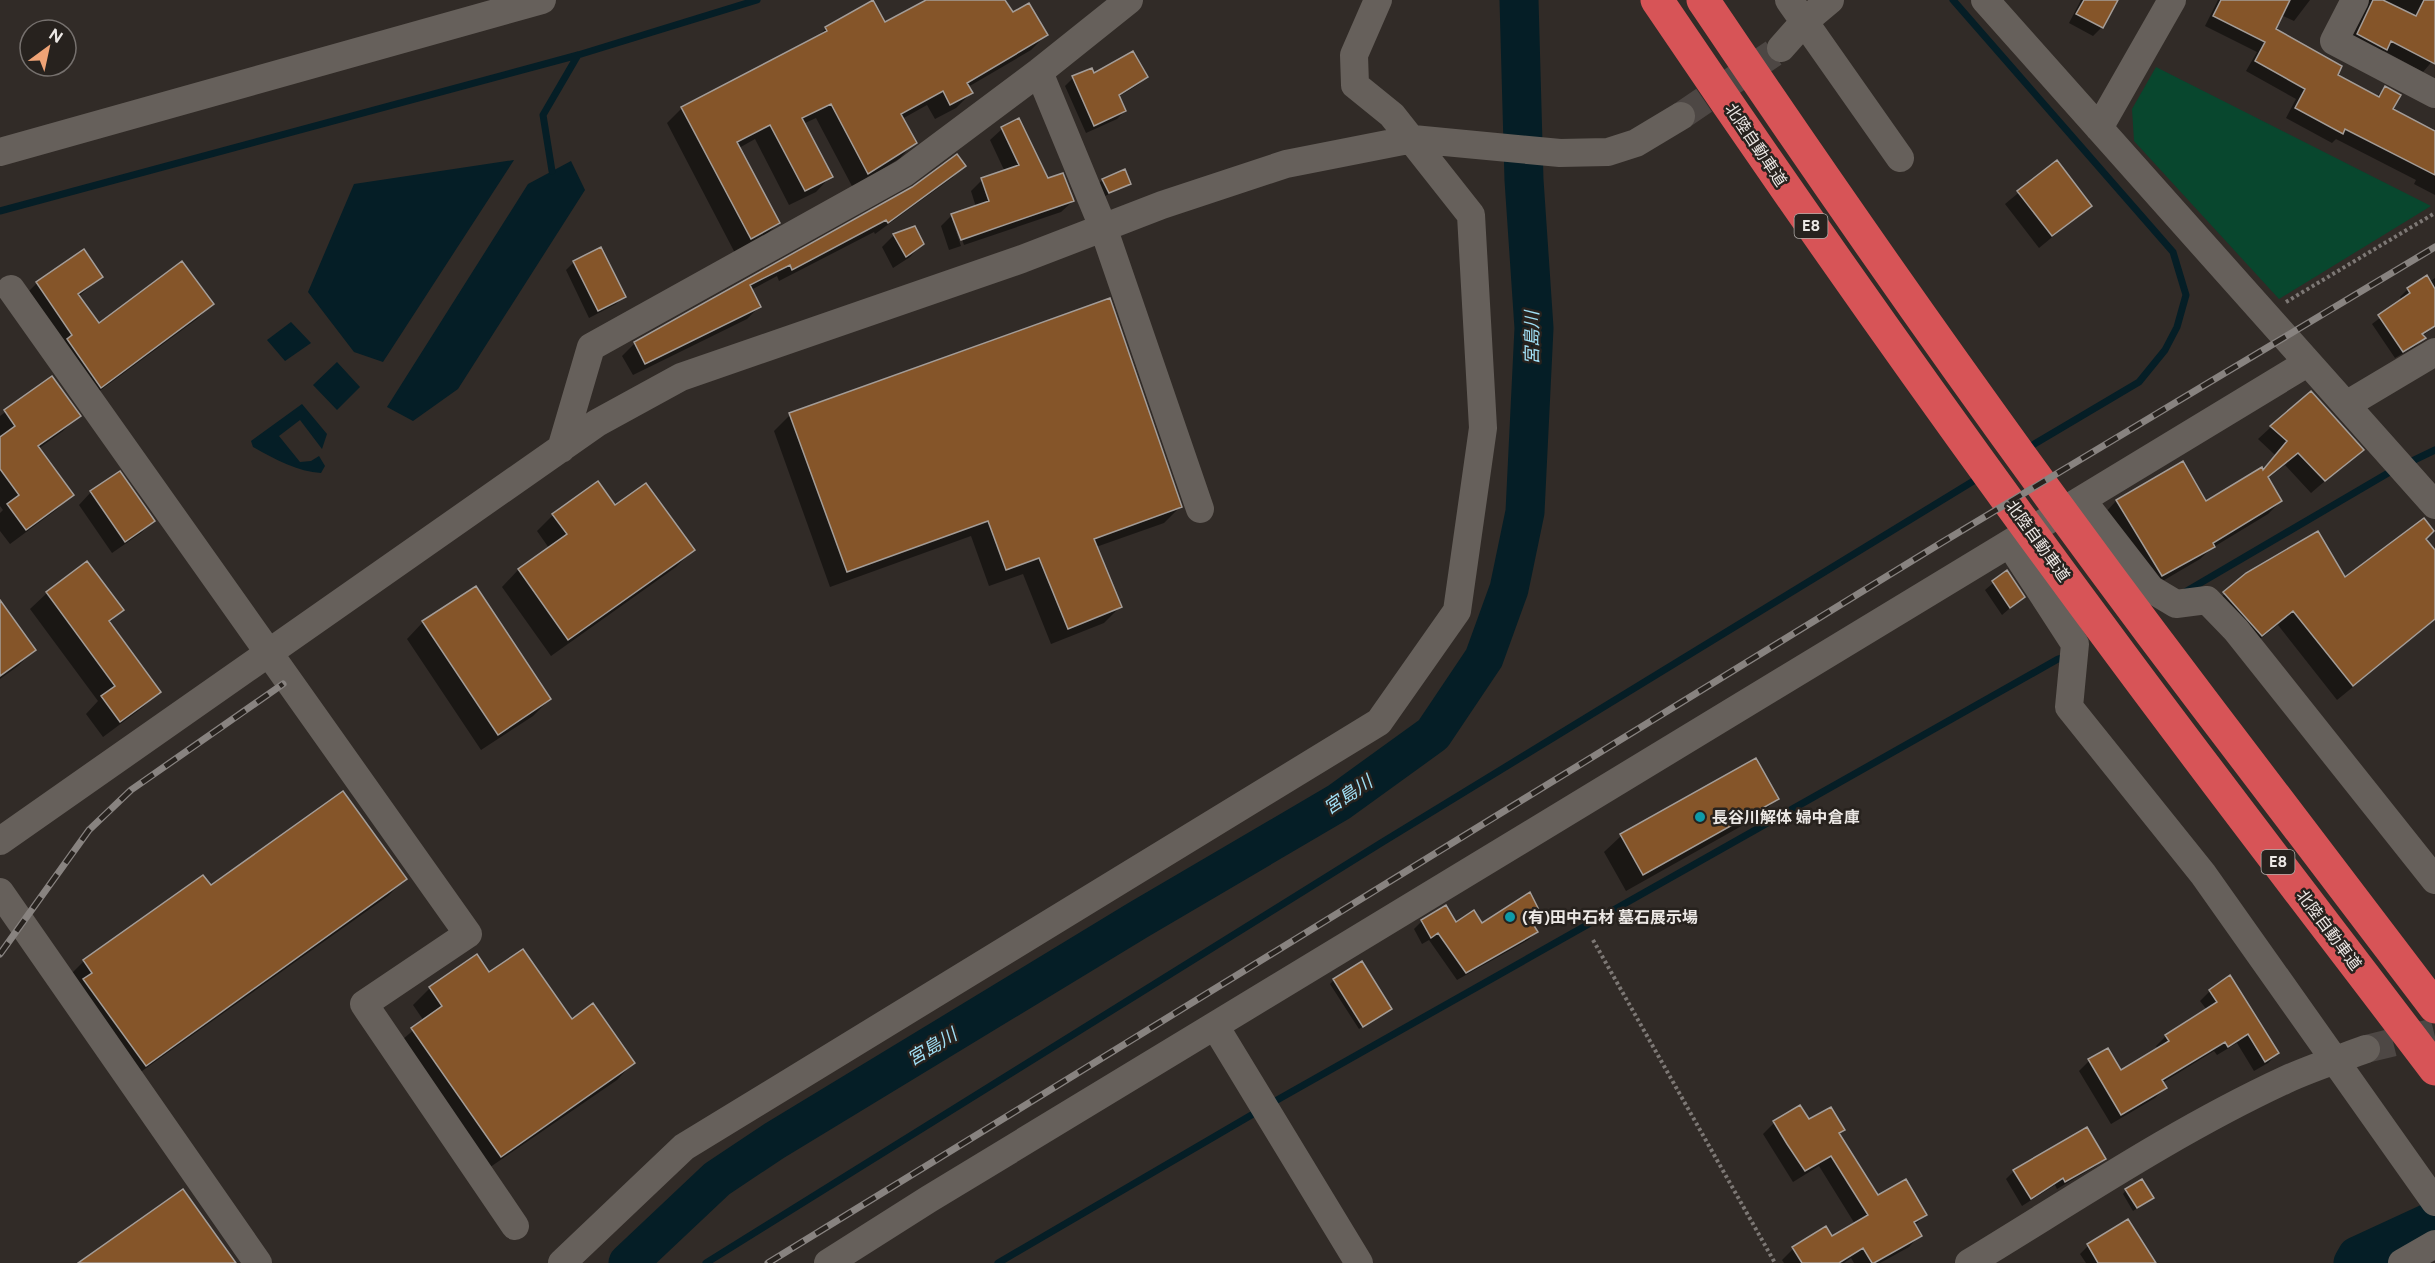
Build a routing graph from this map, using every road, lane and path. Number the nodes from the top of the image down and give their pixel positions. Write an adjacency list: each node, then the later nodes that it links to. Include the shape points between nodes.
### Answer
1 (542, 0): 17 (street)
2 (1129, 0): 12 (street)
3 (1378, 0): 16 (street, via 1354,55 1355,85 1392,115)
4 (1657, 0): 41 (highway, 北陸自動車道 / E8, via 1837,263 1970,448 2121,655)
5 (1702, 0): 37 (highway, E8, via 2000,428)
6 (1830, 0): 10 (street)
7 (1985, 0): 15 (street)
8 (2355, 0): 13 (street, via 2334,41)
9 (2162, 3): 15 (street)
10 (1797, 11): 11 (street); 18 (street)
11 (1781, 48)
12 (1039, 72): 20 (street); 26 (street, via 904,173 591,347)
13 (2435, 94)
14 (1681, 116): 16 (street, via 1636,143 1608,152 1560,153)
15 (2099, 128): 22 (street)
16 (1413, 139): 20 (street, via 1286,164); 46 (street, via 1471,215 1483,428 1457,611 1379,722 684,1147)
17 (0, 152)
18 (1900, 158)
19 (2435, 213): 22 (path)
20 (1103, 228): 26 (street, via 681,377 597,423); 30 (street)
21 (11, 289): 32 (street)
22 (2266, 315): 24 (street)
23 (2435, 352): 25 (street)
24 (2307, 363): 25 (street); 28 (street)
25 (2346, 405): 27 (street)
26 (561, 449): 32 (street)
27 (2424, 476): 29 (street)
28 (2082, 500): 31 (street); 34 (street, via 2151,589 2176,604 2207,600 2236,630)
29 (2435, 505)
30 (1200, 509)
31 (2010, 544): 38 (street); 40 (street, via 2075,644 2069,707 2203,874)
32 (268, 653): 33 (street); 43 (street, via 468,934 364,1004)
33 (0, 841)
34 (2435, 880)
35 (0, 892): 45 (street)
36 (1593, 940): 49 (path)
37 (2435, 1007)
38 (1215, 1026): 47 (street); 48 (street)
39 (2366, 1049): 40 (street)
40 (2334, 1061): 42 (street); 50 (street, via 2245,1100)
41 (2435, 1069)
42 (2431, 1189)
43 (515, 1226)
44 (2435, 1244): 51 (street)
45 (258, 1263)
46 (562, 1263)
47 (828, 1263)
48 (1359, 1263)
49 (1775, 1263)
50 (1969, 1263)
51 (2402, 1263)

